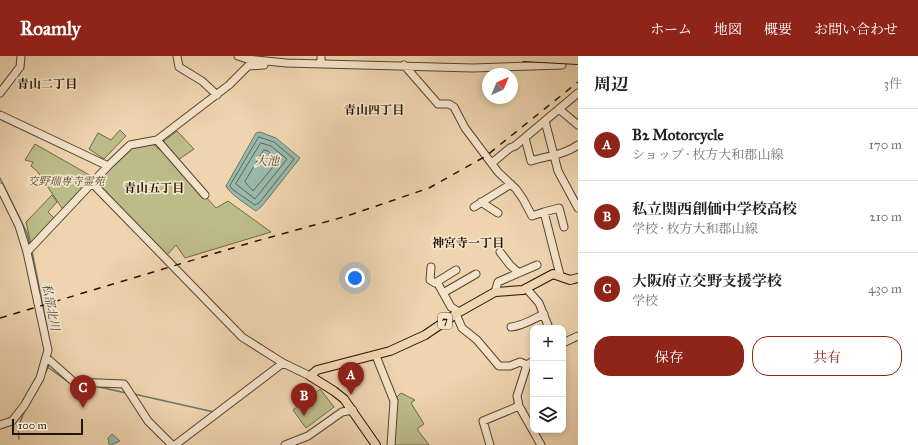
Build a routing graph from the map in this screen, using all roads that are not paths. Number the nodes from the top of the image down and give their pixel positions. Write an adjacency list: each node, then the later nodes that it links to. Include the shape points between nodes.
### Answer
1 (21, 56): 12 (street, via 20,67)
2 (178, 56): 13 (street, via 179,67)
3 (238, 56): 7 (street, via 247,60)
4 (322, 56): 8 (street)
5 (523, 56): 6 (highway, bridge)
6 (578, 59)
7 (286, 63): 8 (street); 13 (street, via 278,66 248,66)
8 (321, 64): 9 (street)
9 (404, 65): 10 (street, via 473,68); 22 (street, via 438,104 449,104 454,107 465,128)
10 (562, 65)
11 (578, 93): 14 (street)
12 (0, 94)
13 (217, 95): 19 (street)
14 (559, 109): 16 (street); 17 (street)
15 (0, 115): 23 (street)
16 (544, 121): 18 (street); 21 (street)
17 (578, 125)
18 (525, 138): 21 (street, via 532,161); 22 (street)
19 (157, 140): 23 (street, via 130,145); 27 (street)
20 (578, 145): 21 (street, via 570,151)
21 (552, 155): 30 (street)
22 (492, 163): 25 (street)
23 (108, 166): 24 (street)
24 (92, 183): 34 (street); 55 (street, via 242,337)
25 (511, 184): 28 (street); 31 (street, via 532,216)
26 (0, 187): 34 (street, via 19,226)
27 (205, 195)
28 (481, 202): 29 (street); 32 (street)
29 (474, 207)
30 (578, 208)
31 (544, 212): 33 (street, via 559,208); 41 (street)
32 (498, 213)
33 (564, 227)
34 (27, 252): 54 (street)
35 (500, 252): 39 (street)
36 (537, 265): 39 (street)
37 (431, 267): 43 (street, via 430,280)
38 (456, 270): 43 (street)
39 (519, 273): 45 (street, via 498,282)
40 (476, 274): 46 (street)
41 (560, 275): 42 (main road, 7, via 570,280); 44 (main road, 7, via 553,274)
42 (578, 278)
43 (437, 282): 46 (street)
44 (526, 288): 45 (main road, 7); 48 (street, via 539,303)
45 (495, 292): 47 (main road, 7)
46 (443, 293): 47 (street)
47 (457, 313): 53 (main road, 7, via 425,335); 56 (street, via 462,328 478,340 499,366)
48 (544, 314): 49 (street); 50 (street)
49 (548, 325)
50 (512, 327)
51 (578, 336): 52 (street)
52 (566, 342)
53 (376, 356): 57 (main road, 7, via 317,370); 64 (street, via 394,401)
54 (49, 360): 60 (street, via 24,406 12,421); 61 (street, via 74,382 124,384 148,421)
55 (283, 363): 57 (street); 61 (street)
56 (530, 363): 58 (street, via 517,396)
57 (310, 376): 59 (main road, via 334,391)
58 (519, 406): 65 (street, via 483,421); 66 (street)
59 (353, 410): 62 (street, via 342,412 308,436); 63 (main road)
60 (0, 425)
61 (174, 445)
62 (285, 445)
63 (376, 445)
64 (391, 445)
65 (490, 445)
66 (541, 445)

